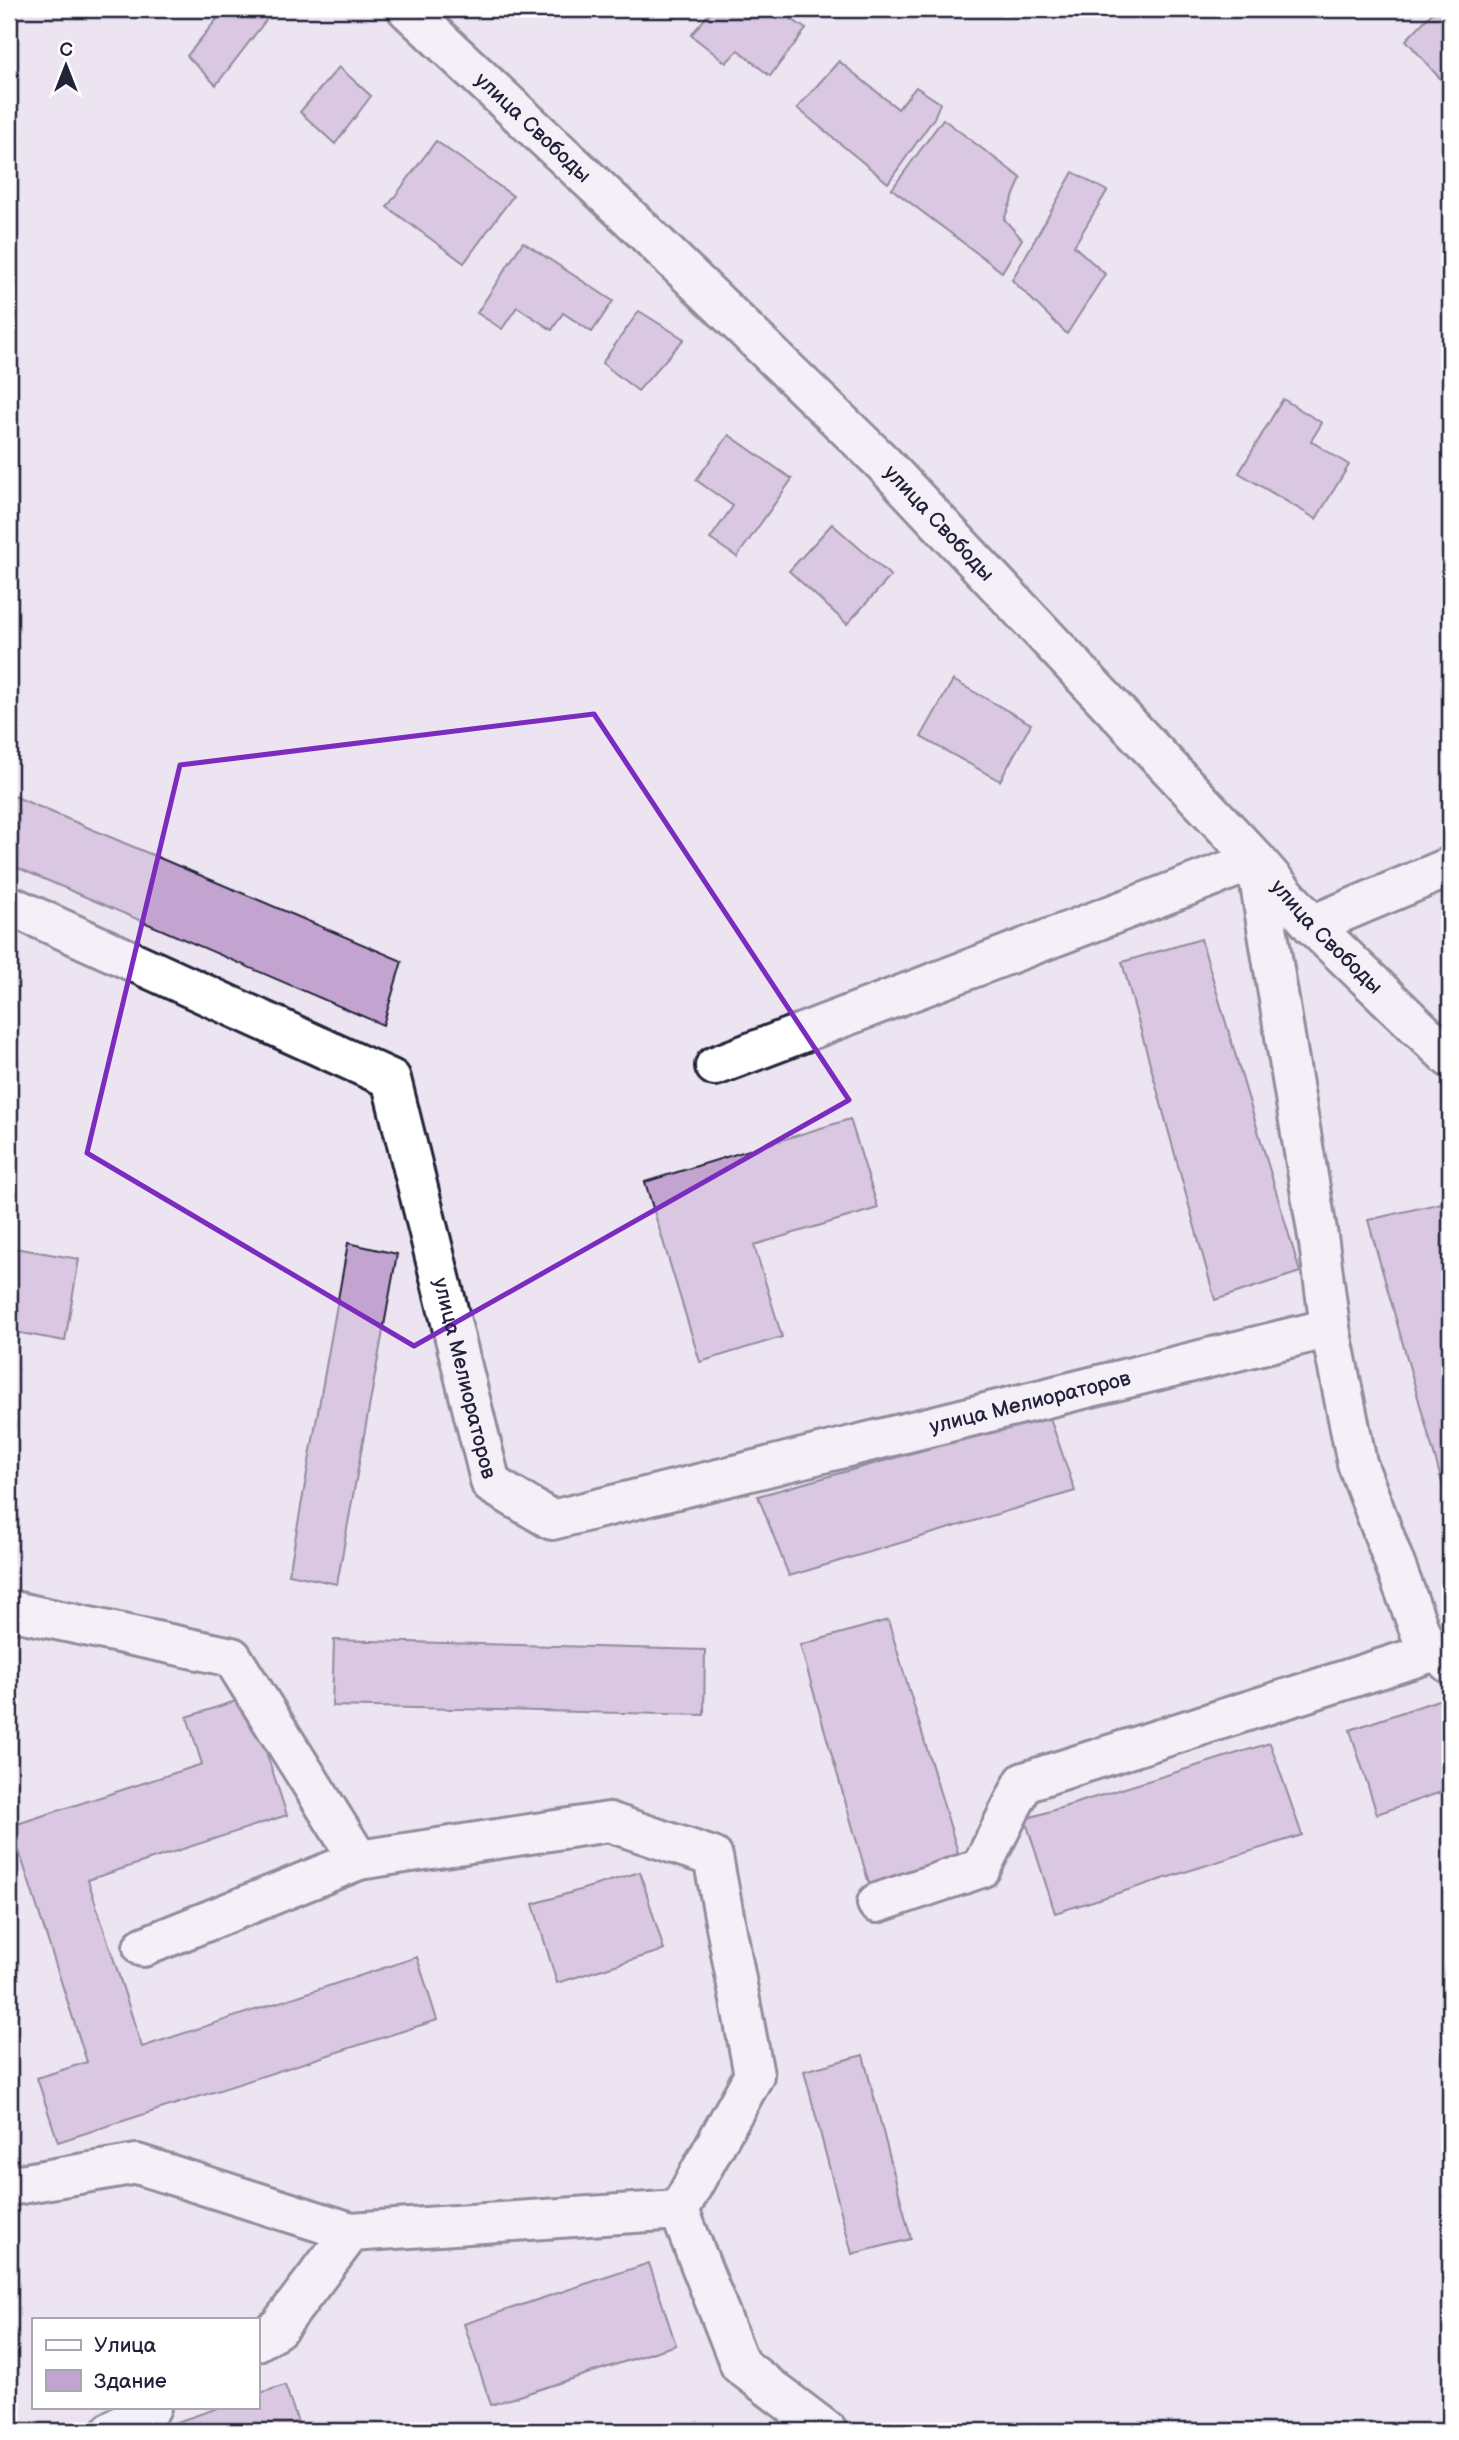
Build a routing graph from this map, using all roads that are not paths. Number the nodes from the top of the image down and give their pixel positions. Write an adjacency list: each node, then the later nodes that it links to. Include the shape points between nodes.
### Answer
1 (407, 9): 2 (street, улица Свободы, via 883,463)
2 (1256, 860): 5 (street, улица Свободы); 7 (street); 8 (street)
3 (1450, 867): 5 (street)
4 (9, 905): 8 (street, улица Мелиораторов, via 391,1079 491,1484 552,1520)
5 (1312, 925): 6 (street, улица Свободы)
6 (1450, 1058)
7 (715, 1066)
8 (1330, 1328): 10 (street, via 1357,1463 1422,1637)
9 (9, 1610): 11 (street, via 232,1657)
10 (1443, 1658): 12 (street, via 1024,1782 981,1868)
11 (359, 1860): 13 (street); 15 (street, via 609,1822 713,1857 754,2075)
12 (877, 1903)
13 (143, 1947)
14 (9, 2186): 16 (street, via 137,2164)
15 (679, 2210): 16 (street); 20 (street, via 740,2365)
16 (351, 2232): 17 (street, via 278,2328)
17 (259, 2340)
18 (149, 2408): 19 (street)
19 (112, 2431)
20 (827, 2431)

